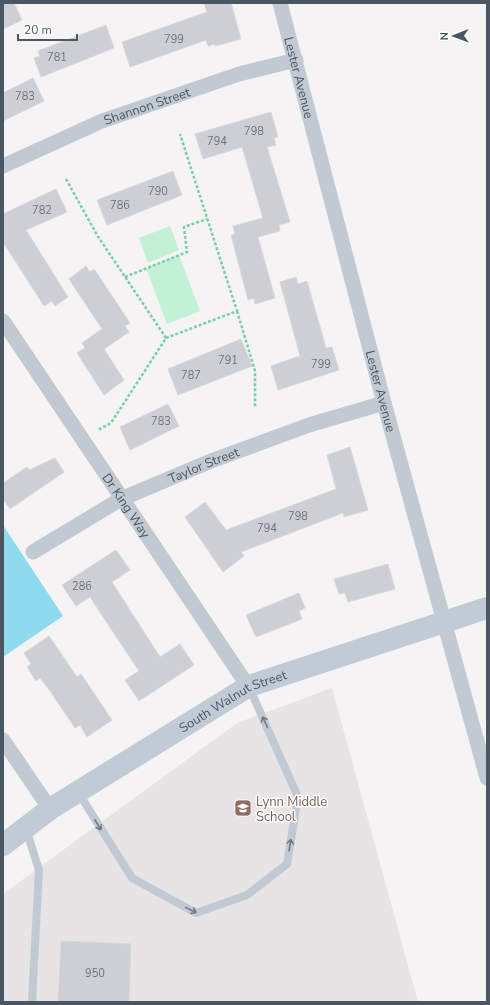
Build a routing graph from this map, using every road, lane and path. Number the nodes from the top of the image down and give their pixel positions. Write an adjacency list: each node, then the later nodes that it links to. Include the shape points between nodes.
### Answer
1 (280, 3): 2 (street, Lester Avenue)
2 (296, 60): 4 (street, Shannon Street, via 239,74 102,122); 11 (street, Lester Avenue)
3 (180, 134): 6 (path)
4 (3, 166)
5 (66, 178): 7 (path, via 96,235)
6 (207, 219): 7 (path, via 184,227 187,252); 8 (path)
7 (125, 277): 10 (path)
8 (237, 311): 10 (path); 12 (path, via 255,371)
9 (3, 321): 14 (street, Dr King Way)
10 (166, 338): 13 (path, via 110,422)
11 (384, 402): 14 (street, Taylor Street, via 309,425 211,461); 17 (street, Lester Avenue)
12 (255, 407)
13 (98, 430)
14 (121, 499): 15 (street, Taylor Street); 18 (street, Dr King Way)
15 (33, 552)
16 (487, 608): 17 (street, South Walnut Street)
17 (444, 621): 18 (street, South Walnut Street); 20 (street, Lester Avenue)
18 (250, 688): 21 (street, South Walnut Street); 21 (lane, one-way to 18, via 132,878 196,913 247,895 287,864 298,797)
19 (3, 740): 22 (street)
20 (487, 778)
21 (78, 792): 22 (street, South Walnut Street)
22 (50, 809): 23 (street, South Walnut Street)
23 (25, 828): 24 (street, South Walnut Street); 25 (lane, via 39,870)
24 (3, 845)
25 (32, 1002)

